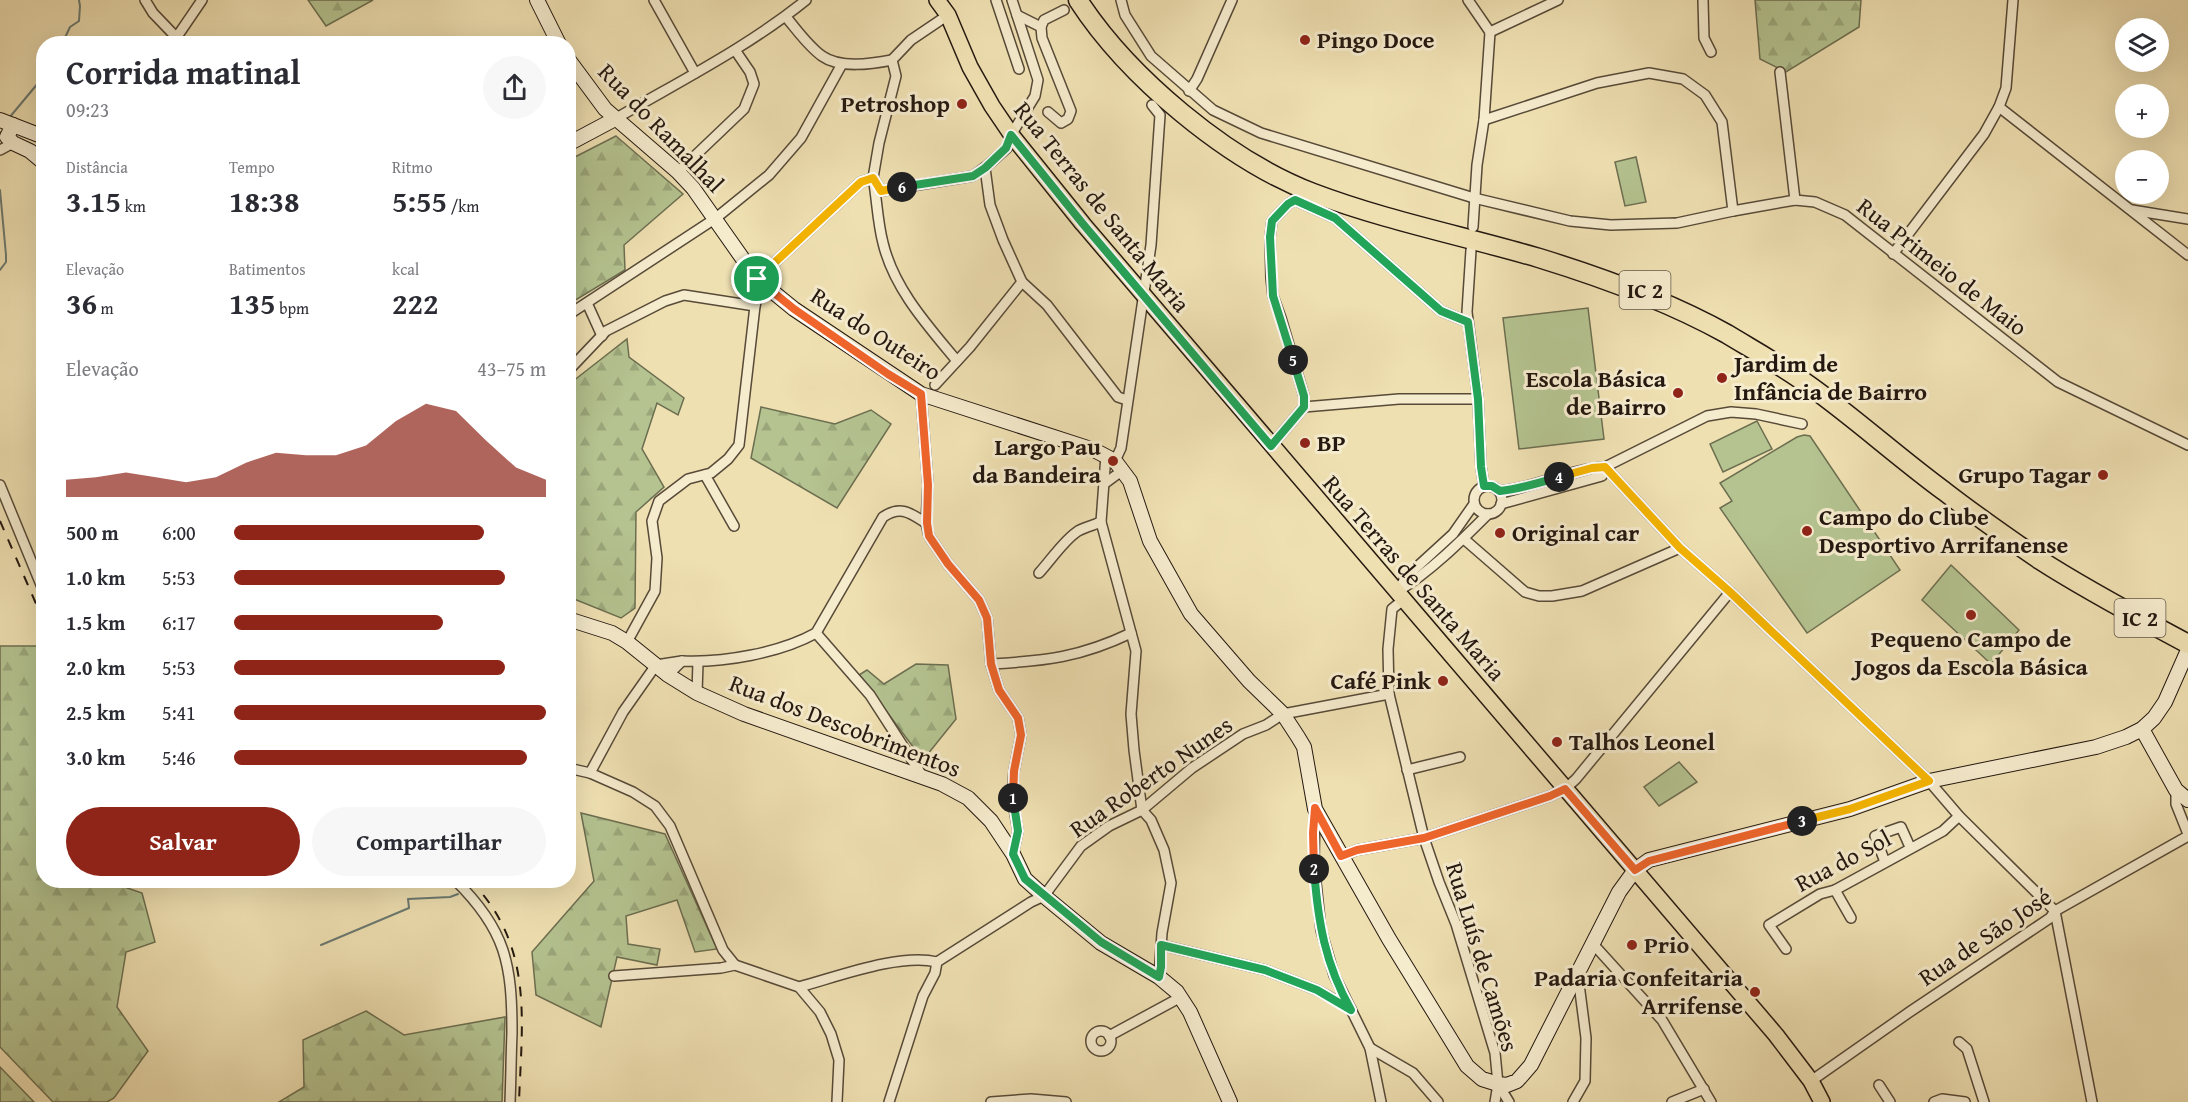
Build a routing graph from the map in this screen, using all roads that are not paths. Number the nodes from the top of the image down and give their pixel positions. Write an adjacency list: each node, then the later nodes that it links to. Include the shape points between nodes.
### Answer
1 (145, 0): 22 (street)
2 (202, 0): 23 (street)
3 (537, 0): 24 (street)
4 (654, 0): 34 (street)
5 (806, 0): 19 (street)
6 (937, 0): 17 (main road, Rua Terras de Santa Maria)
7 (996, 0): 26 (street)
8 (1012, 0): 18 (street)
9 (1084, 0): 101 (highway, IC 2, via 1115,40 1154,80 1248,152 1304,181 1358,202 1539,252 1682,304 1775,355 2041,554)
10 (1121, 0): 35 (street, Rua Primeio de Maio, via 1125,15 1150,56)
11 (1232, 0): 35 (street)
12 (1468, 0): 21 (street)
13 (1558, 0): 21 (street)
14 (1703, 0): 28 (street, via 1704,38)
15 (2013, 0): 37 (street, via 2006,88)
16 (1071, 5): 20 (street, via 1044,20); 103 (highway, IC 2, via 1150,85 1244,157 1310,191 1356,208 1538,258 1611,281 1681,310 1810,386 1944,491 2040,559)
17 (948, 7): 29 (street); 41 (main road, Rua Terras de Santa Maria, via 970,67)
18 (1017, 15): 20 (street); 25 (street)
19 (786, 17): 27 (street); 30 (street, via 822,57)
20 (1041, 27): 38 (street, via 1071,111 1061,123)
21 (1491, 32): 40 (street)
22 (170, 36)
23 (177, 36)
24 (555, 36)
25 (1024, 38): 26 (street); 41 (street, via 1037,88 1029,110)
26 (1010, 44): 31 (street)
27 (735, 50): 34 (street); 46 (street, via 754,84 744,109)
28 (1711, 52)
29 (892, 60): 30 (street); 47 (street, via 896,76)
30 (842, 64): 52 (street, via 801,138 769,175)
31 (1019, 69)
32 (576, 71): 39 (street, Rua do Ramalhal)
33 (1780, 72): 49 (street)
34 (694, 73): 39 (street)
35 (1189, 91): 48 (street, Rua Primeio de Maio, via 1213,110 1261,133)
36 (1152, 105): 61 (street, via 1160,115 1151,245)
37 (1999, 107): 50 (street); 56 (street, via 1984,134)
38 (1048, 112)
39 (615, 119): 43 (street); 46 (street, Rua do Ramalhal)
40 (1484, 120): 48 (street); 51 (street, via 1597,83 1649,73 1683,79 1705,95 1722,122)
41 (1011, 135): 45 (street, via 1006,148); 61 (main road, Rua Terras de Santa Maria)
42 (16, 138): 44 (street)
43 (576, 140)
44 (36, 156)
45 (985, 168): 47 (street, via 973,176 881,191); 60 (street, via 990,205)
46 (678, 172): 52 (street, Rua do Ramalhal)
47 (873, 178): 59 (street, via 861,182); 69 (street, via 883,244 898,282 927,326)
48 (1474, 198): 51 (street, Rua Primeio de Maio, via 1570,221 1611,225 1677,223); 54 (street)
49 (1795, 200): 51 (street, Rua Primeio de Maio); 56 (street, Rua Primeio de Maio, via 1815,202 1845,215)
50 (2130, 210): 53 (street); 57 (street)
51 (1733, 211)
52 (716, 218): 58 (street, Rua do Ramalhal); 62 (street)
53 (2188, 219)
54 (1473, 227)
55 (1471, 250): 67 (street)
56 (1893, 254): 77 (street, Rua Primeio de Maio, via 2058,382)
57 (2188, 255)
58 (741, 259): 59 (street, Rua do Outeiro)
59 (759, 280): 63 (street); 72 (street, Rua do Outeiro, via 794,309)
60 (1022, 282): 69 (street); 74 (street, via 1047,305 1118,396)
61 (1143, 294): 64 (main road, Rua Terras de Santa Maria); 66 (street)
62 (587, 303): 65 (street); 68 (street)
63 (755, 306): 68 (street, via 684,295 665,301); 81 (street, via 739,445 728,459)
64 (1154, 307): 66 (street); 78 (main road, Rua Terras de Santa Maria)
65 (576, 310)
66 (1142, 319): 74 (street)
67 (1468, 322): 73 (street); 75 (street, via 1441,311 1335,218 1295,200 1272,221 1271,278)
68 (602, 336): 70 (street)
69 (957, 361): 71 (street)
70 (576, 363)
71 (935, 385)
72 (921, 394): 79 (street, Rua do Outeiro); 90 (street)
73 (1478, 399): 75 (street, via 1399,399); 84 (street)
74 (1127, 400): 79 (street)
75 (1304, 407): 78 (street)
76 (1802, 424): 80 (street, via 1756,414 1731,412 1707,416)
77 (2188, 445)
78 (1271, 446): 97 (main road, Rua Terras de Santa Maria)
79 (1115, 462): 82 (street); 82 (street); 112 (street, via 1130,481 1150,542 1191,614)
80 (1605, 467): 85 (street); 87 (street, via 1602,476); 93 (street)
81 (705, 475): 91 (street); 102 (street, via 688,479 659,501 652,521 657,558 655,591)
82 (1104, 484): 89 (street)
83 (0, 485): 94 (street)
84 (1484, 486): 85 (street); 86 (street, via 1477,491)
85 (1500, 491): 87 (street)
86 (1474, 504): 88 (street); 97 (street, Rua Luís de Camões, via 1453,534 1406,577)
87 (1502, 504): 88 (street)
88 (1488, 514): 92 (street)
89 (1101, 522): 95 (street, via 1079,530); 100 (street)
90 (927, 523): 99 (street, via 908,511 893,511 883,517); 107 (street, via 929,536 979,600 987,618)
91 (734, 526)
92 (1464, 539): 93 (street, via 1525,592 1539,596 1582,591); 97 (street)
93 (1680, 548): 96 (street)
94 (36, 573)
95 (1039, 573)
96 (1730, 592): 119 (street); 120 (street)
97 (1400, 596): 111 (street, Rua Luís de Camões, via 1392,609); 120 (main road, Rua Terras de Santa Maria)
98 (576, 622): 102 (street, Rua dos Descobrimentos)
99 (816, 633): 106 (street, via 796,644); 118 (street, via 870,695)
100 (1131, 633): 107 (street, via 1086,652 1041,662); 124 (street, via 1136,651 1131,714)
101 (2188, 638)
102 (627, 642): 108 (street, Rua dos Descobrimentos)
103 (2188, 644)
104 (2186, 656): 113 (street, via 2165,702)
105 (682, 661): 106 (street); 108 (street); 109 (street)
106 (698, 662): 110 (street)
107 (991, 664): 129 (street, via 999,690 1018,718 1021,735 1012,797 1018,831)
108 (656, 665): 109 (street, Rua dos Descobrimentos); 117 (street, via 623,712)
109 (668, 675): 110 (street, Rua dos Descobrimentos)
110 (697, 693): 118 (street, Rua dos Descobrimentos, via 744,714)
111 (1389, 694): 112 (street, Rua Roberto Nunes); 116 (street, Rua Luís de Camões)
112 (1283, 714): 123 (street, via 1304,747); 124 (street, Rua Roberto Nunes, via 1243,734 1192,768)
113 (2142, 729): 119 (street, via 2096,747); 121 (street)
114 (1460, 757): 116 (street)
115 (576, 770): 117 (street)
116 (1407, 770): 127 (street, Rua Luís de Camões)
117 (590, 773): 142 (street, via 655,806 670,826 723,950)
118 (923, 777): 129 (street, Rua dos Descobrimentos, via 968,798 991,821)
119 (1929, 781): 125 (street); 132 (street, via 1850,809 1649,861)
120 (1565, 789): 127 (street); 132 (main road, Rua Terras de Santa Maria)
121 (2176, 790): 122 (street); 126 (street, via 2176,804)
122 (2188, 800)
123 (1315, 808): 130 (street); 148 (street, via 1313,854 1320,930 1334,975)
124 (1142, 810): 135 (street, Rua Roberto Nunes, via 1081,846); 138 (street, via 1151,820 1164,850 1171,883)
125 (1959, 816): 128 (street, Rua do Sol, via 1943,831); 136 (street)
126 (2188, 835): 136 (street, Rua de São José)
127 (1424, 838): 130 (street); 153 (street, Rua Luís de Camões, via 1456,924 1495,1053)
128 (1910, 847): 131 (street, Rua do Sol); 131 (street, via 1900,827 1875,836)
129 (1013, 854): 135 (street, Rua dos Descobrimentos, via 1025,879)
130 (1341, 856): 153 (street, via 1467,1066 1482,1079)
131 (1884, 862): 134 (street, Rua do Sol)
132 (1635, 870): 139 (street, via 1619,892); 152 (main road, Rua Terras de Santa Maria)
133 (462, 888): 157 (street, via 490,922 508,964 512,997)
134 (1835, 890): 137 (street); 140 (street, Rua do Sol, via 1820,894 1769,925)
135 (1044, 896): 141 (street, Rua Roberto Nunes); 145 (street, Rua dos Descobrimentos, via 1101,942)
136 (2055, 911): 152 (street, Rua de São José); 175 (street)
137 (1851, 918)
138 (1161, 945): 145 (street); 148 (street, via 1265,970 1317,990)
139 (1594, 945): 144 (street); 155 (street, via 1662,1020)
140 (1786, 949)
141 (937, 962): 146 (street, via 923,959 891,963); 159 (street, via 922,996)
142 (735, 965): 143 (street); 146 (street)
143 (614, 976)
144 (1578, 976): 153 (street, via 1531,1065 1517,1081); 156 (street, via 1586,1038 1585,1081)
145 (1159, 977): 147 (street, Rua dos Descobrimentos)
146 (798, 987): 158 (street, via 820,1012 837,1051)
147 (1181, 998): 149 (street); 162 (street, Rua dos Descobrimentos)
148 (1351, 1010): 151 (street)
149 (1109, 1035)
150 (1959, 1042): 174 (street, via 1967,1049)
151 (1370, 1048): 163 (street); 164 (street, via 1413,1073)
152 (1811, 1081): 170 (main road, Rua Terras de Santa Maria)
153 (1498, 1084): 165 (street); 166 (street)
154 (1879, 1085): 171 (street)
155 (1704, 1089): 168 (street); 169 (street)
156 (1578, 1098): 167 (street)
157 (510, 1102)
158 (837, 1102)
159 (889, 1102)
160 (992, 1102): 161 (street)
161 (1066, 1102)
162 (1230, 1102)
163 (1381, 1102)
164 (1438, 1102)
165 (1495, 1102)
166 (1509, 1102)
167 (1573, 1102)
168 (1672, 1102)
169 (1710, 1102)
170 (1822, 1102)
171 (1890, 1102)
172 (1934, 1102): 173 (street)
173 (1965, 1102)
174 (1984, 1102)
175 (2092, 1102)

